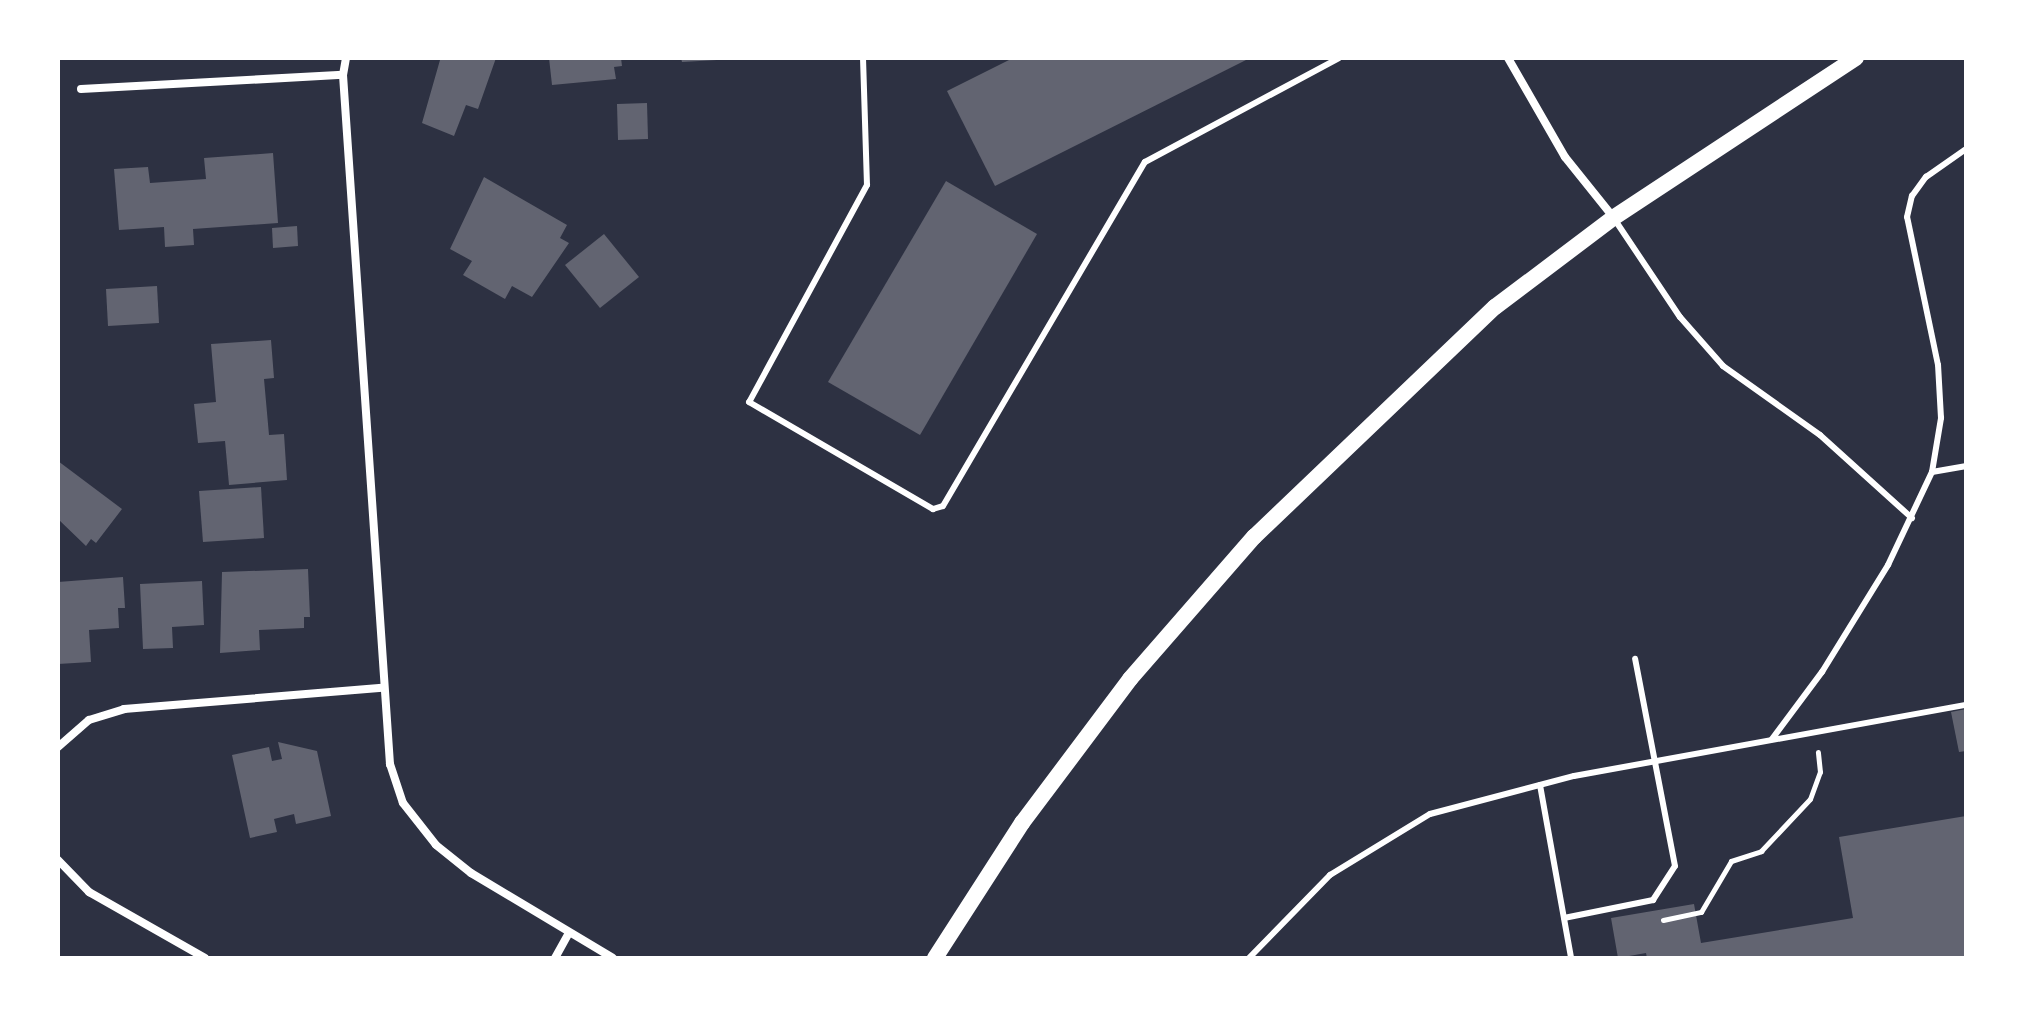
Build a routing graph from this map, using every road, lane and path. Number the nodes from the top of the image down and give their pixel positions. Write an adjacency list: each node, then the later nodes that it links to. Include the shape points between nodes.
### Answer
1 (346, 58): 6 (street)
2 (863, 58): 3 (lane, via 867,185 749,402 933,509 943,506 1145,162)
3 (1339, 58)
4 (1508, 58): 9 (street, via 1565,157)
5 (1856, 58): 9 (main road)
6 (343, 75): 7 (street); 14 (street)
7 (81, 89)
8 (1966, 149): 11 (lane, via 1926,177 1912,196 1907,217 1938,365 1941,418)
9 (1613, 218): 12 (lane, via 1680,317 1716,358 1820,435); 28 (main road, via 1495,307 1254,537 1130,679 1022,823)
10 (1966, 466): 11 (lane)
11 (1932, 472): 12 (lane)
12 (1912, 518): 16 (lane, via 1822,672)
13 (1635, 659): 19 (lane)
14 (382, 688): 17 (street, via 124,709 89,720); 24 (street, via 390,764 403,803 448,855)
15 (1966, 705): 16 (lane)
16 (1772, 739): 19 (lane)
17 (59, 741)
18 (1818, 752): 23 (path, via 1820,772 1810,799 1761,851 1725,866 1701,912)
19 (1655, 760): 20 (lane); 22 (lane, via 1675,866 1667,885 1653,900)
20 (1540, 785): 22 (lane); 29 (lane, via 1430,814 1413,829 1370,848 1330,875)
21 (58, 860): 25 (street, via 89,892)
22 (1564, 918): 30 (lane)
23 (1663, 920)
24 (569, 933): 26 (street); 27 (street)
25 (205, 958)
26 (555, 958)
27 (613, 958)
28 (935, 958)
29 (1249, 958)
30 (1571, 958)

